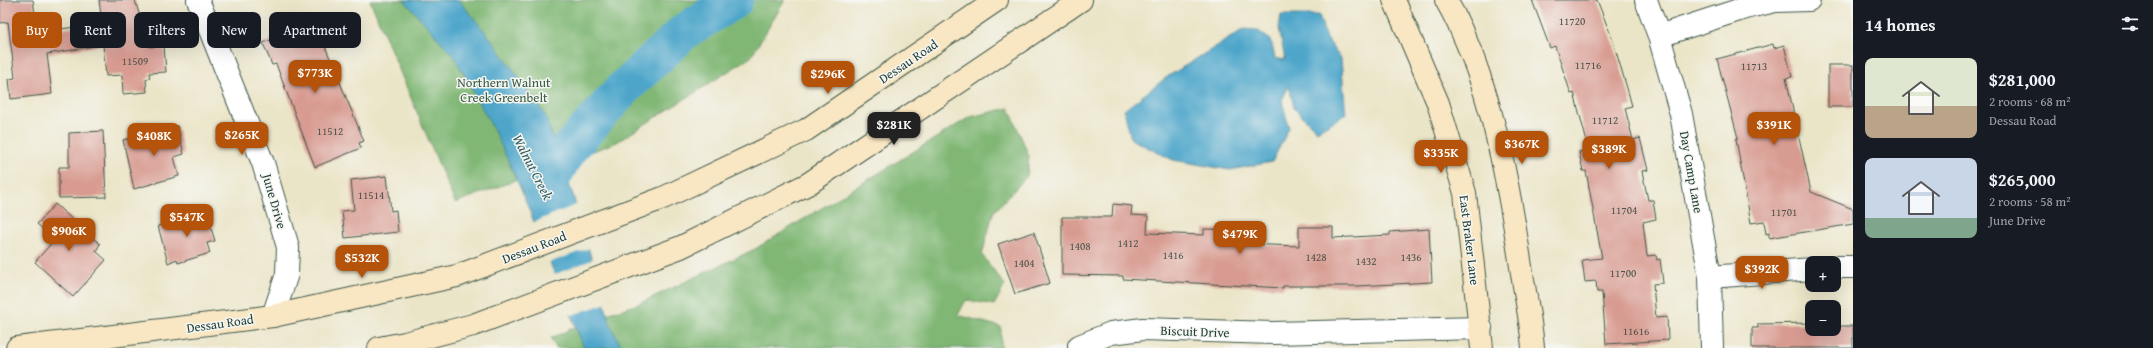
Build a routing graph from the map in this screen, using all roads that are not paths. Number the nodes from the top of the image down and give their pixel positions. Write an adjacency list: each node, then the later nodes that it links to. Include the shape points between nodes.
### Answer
1 (198, 0): 13 (street, June Drive, via 263,163 288,247 287,274)
2 (997, 0): 13 (main road, Dessau Road, via 806,130 663,198 458,276)
3 (1081, 0): 18 (main road, via 808,184 681,247 473,325)
4 (1394, 0): 14 (main road, East Braker Lane, via 1438,103 1464,193)
5 (1446, 0): 19 (main road, via 1480,77 1506,170)
6 (1646, 0): 8 (street, Day Camp Lane)
7 (1809, 0): 8 (street, via 1775,1 1745,8)
8 (1659, 36): 12 (street, Day Camp Lane, via 1682,114)
9 (1841, 267): 10 (street)
10 (1853, 267)
11 (1805, 269): 12 (street)
12 (1710, 276): 20 (street, Day Camp Lane)
13 (273, 316): 17 (main road, Dessau Road)
14 (1481, 338): 15 (street, Biscuit Drive)
15 (1273, 341): 16 (street, Biscuit Drive, via 1143,329 1111,333)
16 (1079, 346)
17 (17, 348)
18 (379, 348)
19 (1533, 348)
20 (1712, 348)

